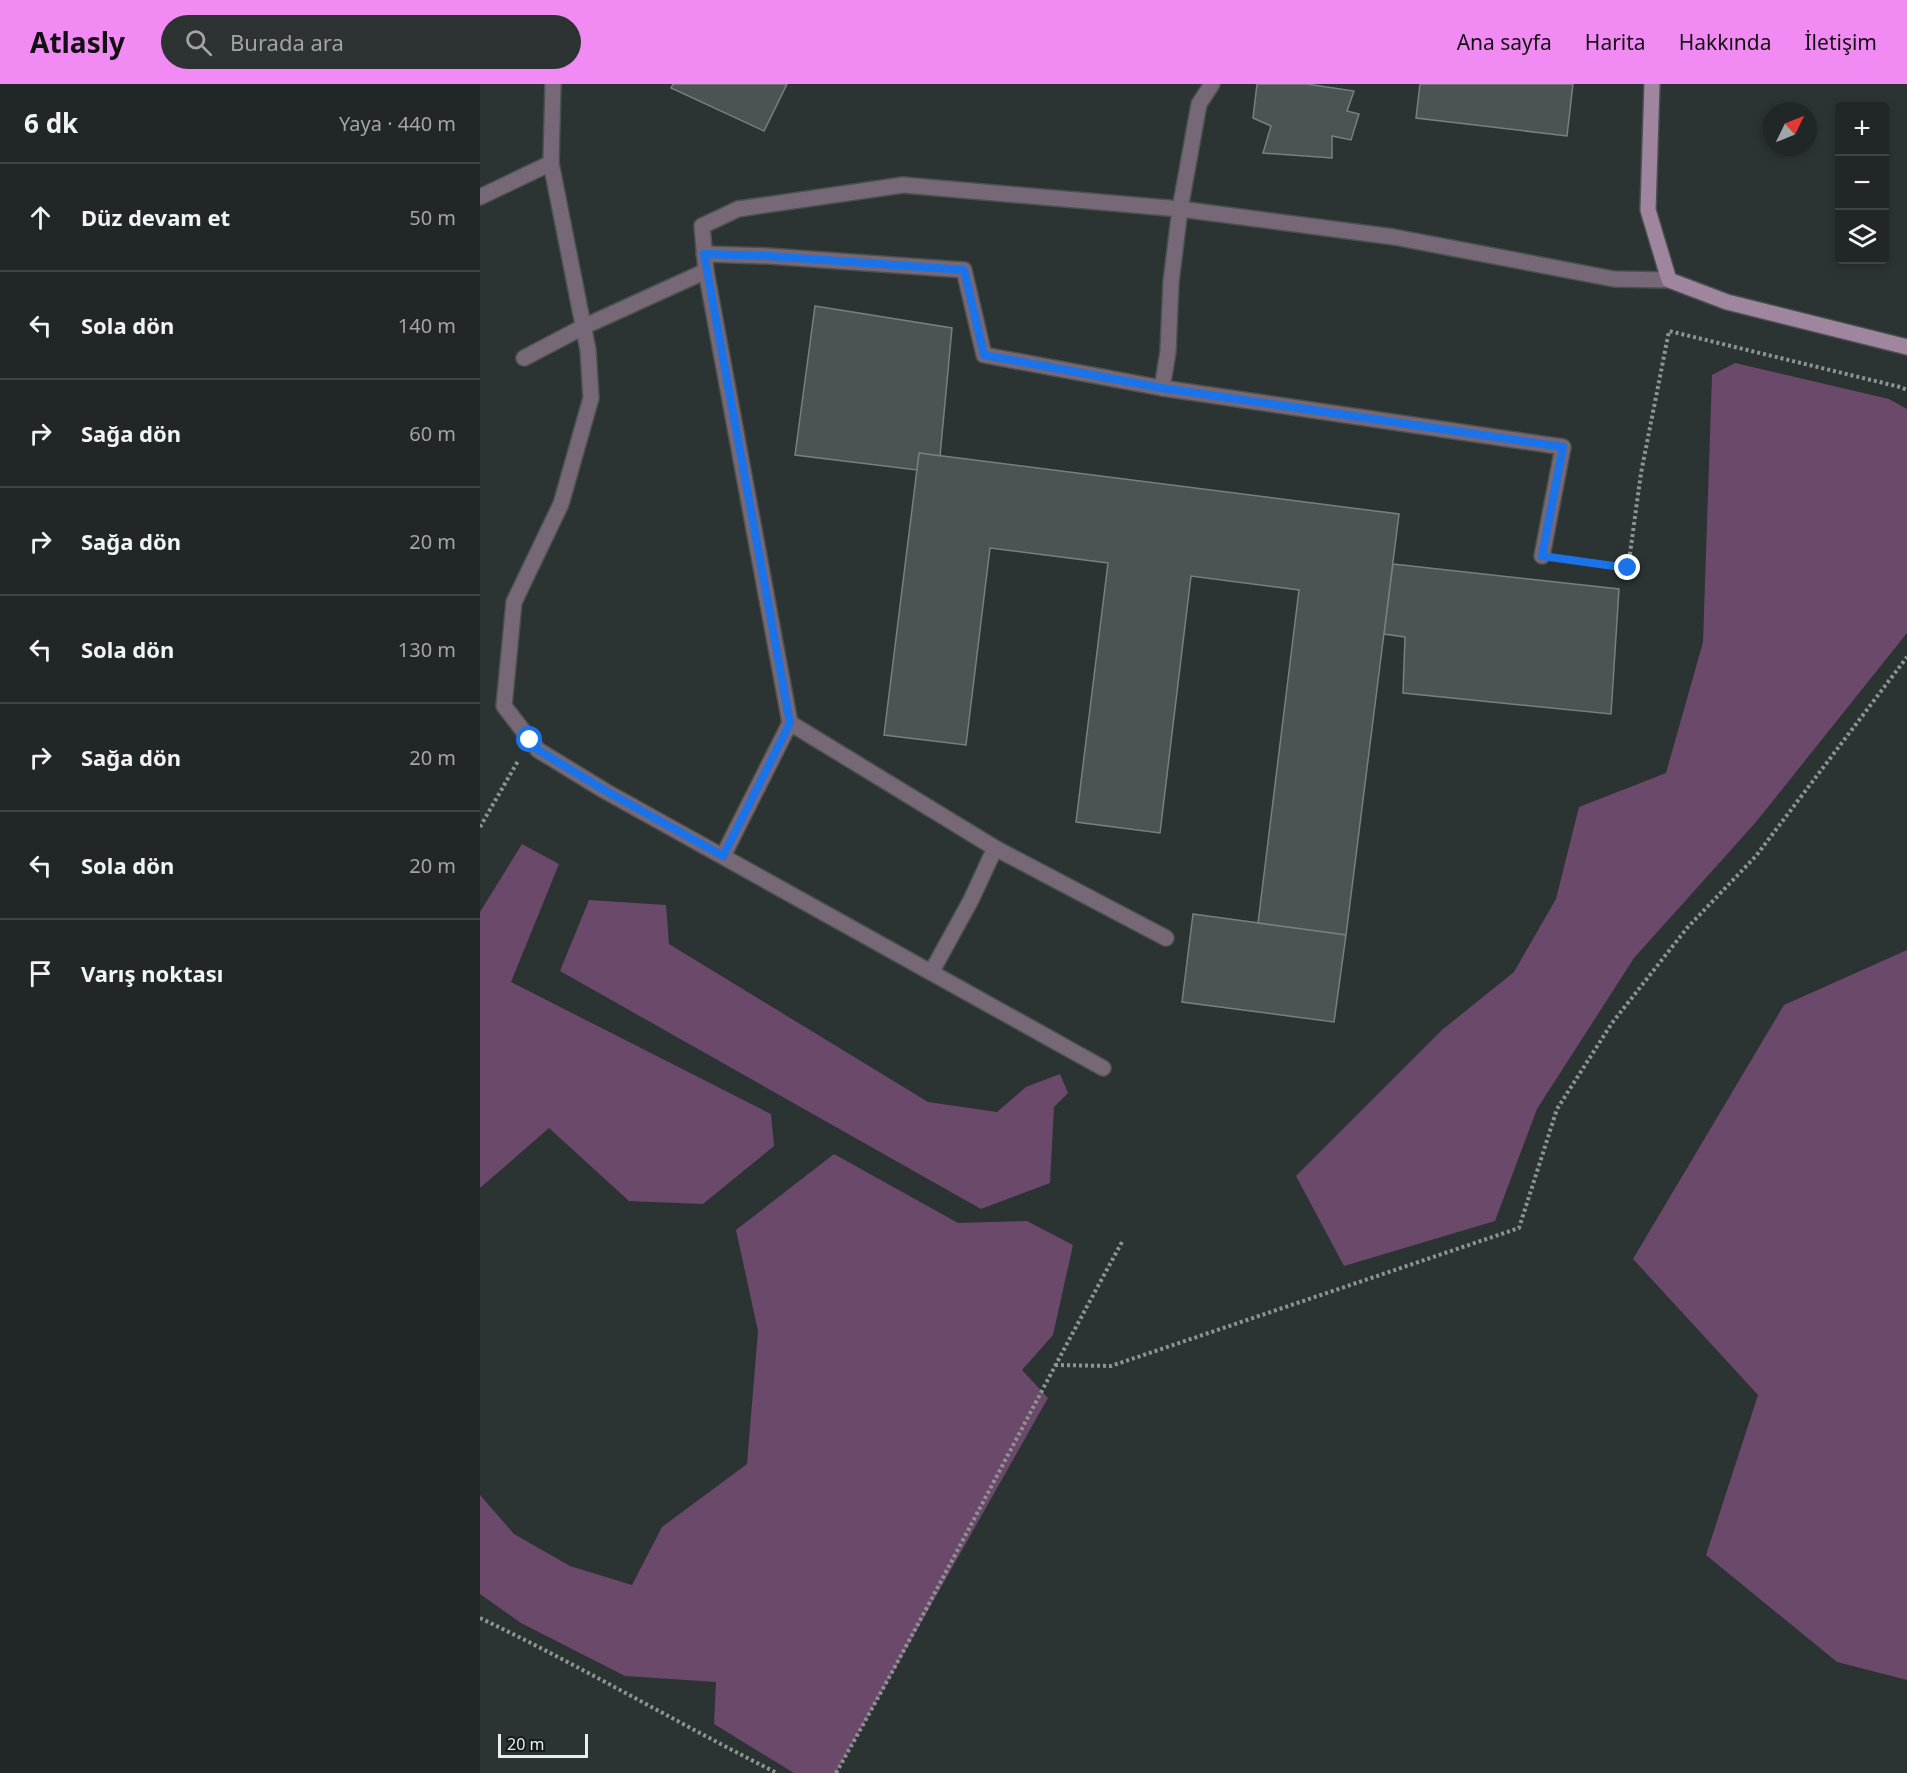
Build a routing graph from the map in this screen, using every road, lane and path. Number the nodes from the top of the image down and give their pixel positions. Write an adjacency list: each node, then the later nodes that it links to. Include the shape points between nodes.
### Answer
1 (553, 84): 4 (street)
2 (1212, 84): 6 (street, via 1199,104)
3 (1652, 84): 9 (street, via 1648,210)
4 (551, 164): 5 (street); 10 (street)
5 (480, 197)
6 (1180, 209): 7 (street, via 903,185 738,209 702,226); 9 (street, via 1394,237 1614,279); 13 (street)
7 (704, 254): 8 (street); 13 (street, via 964,270 984,355)
8 (705, 271): 10 (street); 17 (street)
9 (1669, 280): 11 (street, via 1727,302)
10 (583, 327): 12 (street); 18 (street, via 591,398 561,504 514,602 504,706)
11 (1907, 347)
12 (524, 358)
13 (1162, 388): 15 (street, via 1563,447)
14 (1907, 390): 15 (path, via 1669,331 1641,474 1628,568)
15 (1542, 556)
16 (1907, 657): 26 (path, via 1756,856 1687,928 1612,1023 1557,1109 1519,1228 1111,1366)
17 (790, 723): 20 (street); 21 (street)
18 (530, 740): 19 (path); 21 (street, via 538,750 606,791)
19 (480, 827)
20 (995, 848): 22 (street); 23 (street)
21 (723, 856): 23 (street)
22 (1166, 938)
23 (932, 971): 24 (street)
24 (1103, 1068)
25 (1122, 1242): 26 (path)
26 (1055, 1365): 29 (path)
27 (480, 1618): 28 (path)
28 (777, 1773)
29 (836, 1773)

